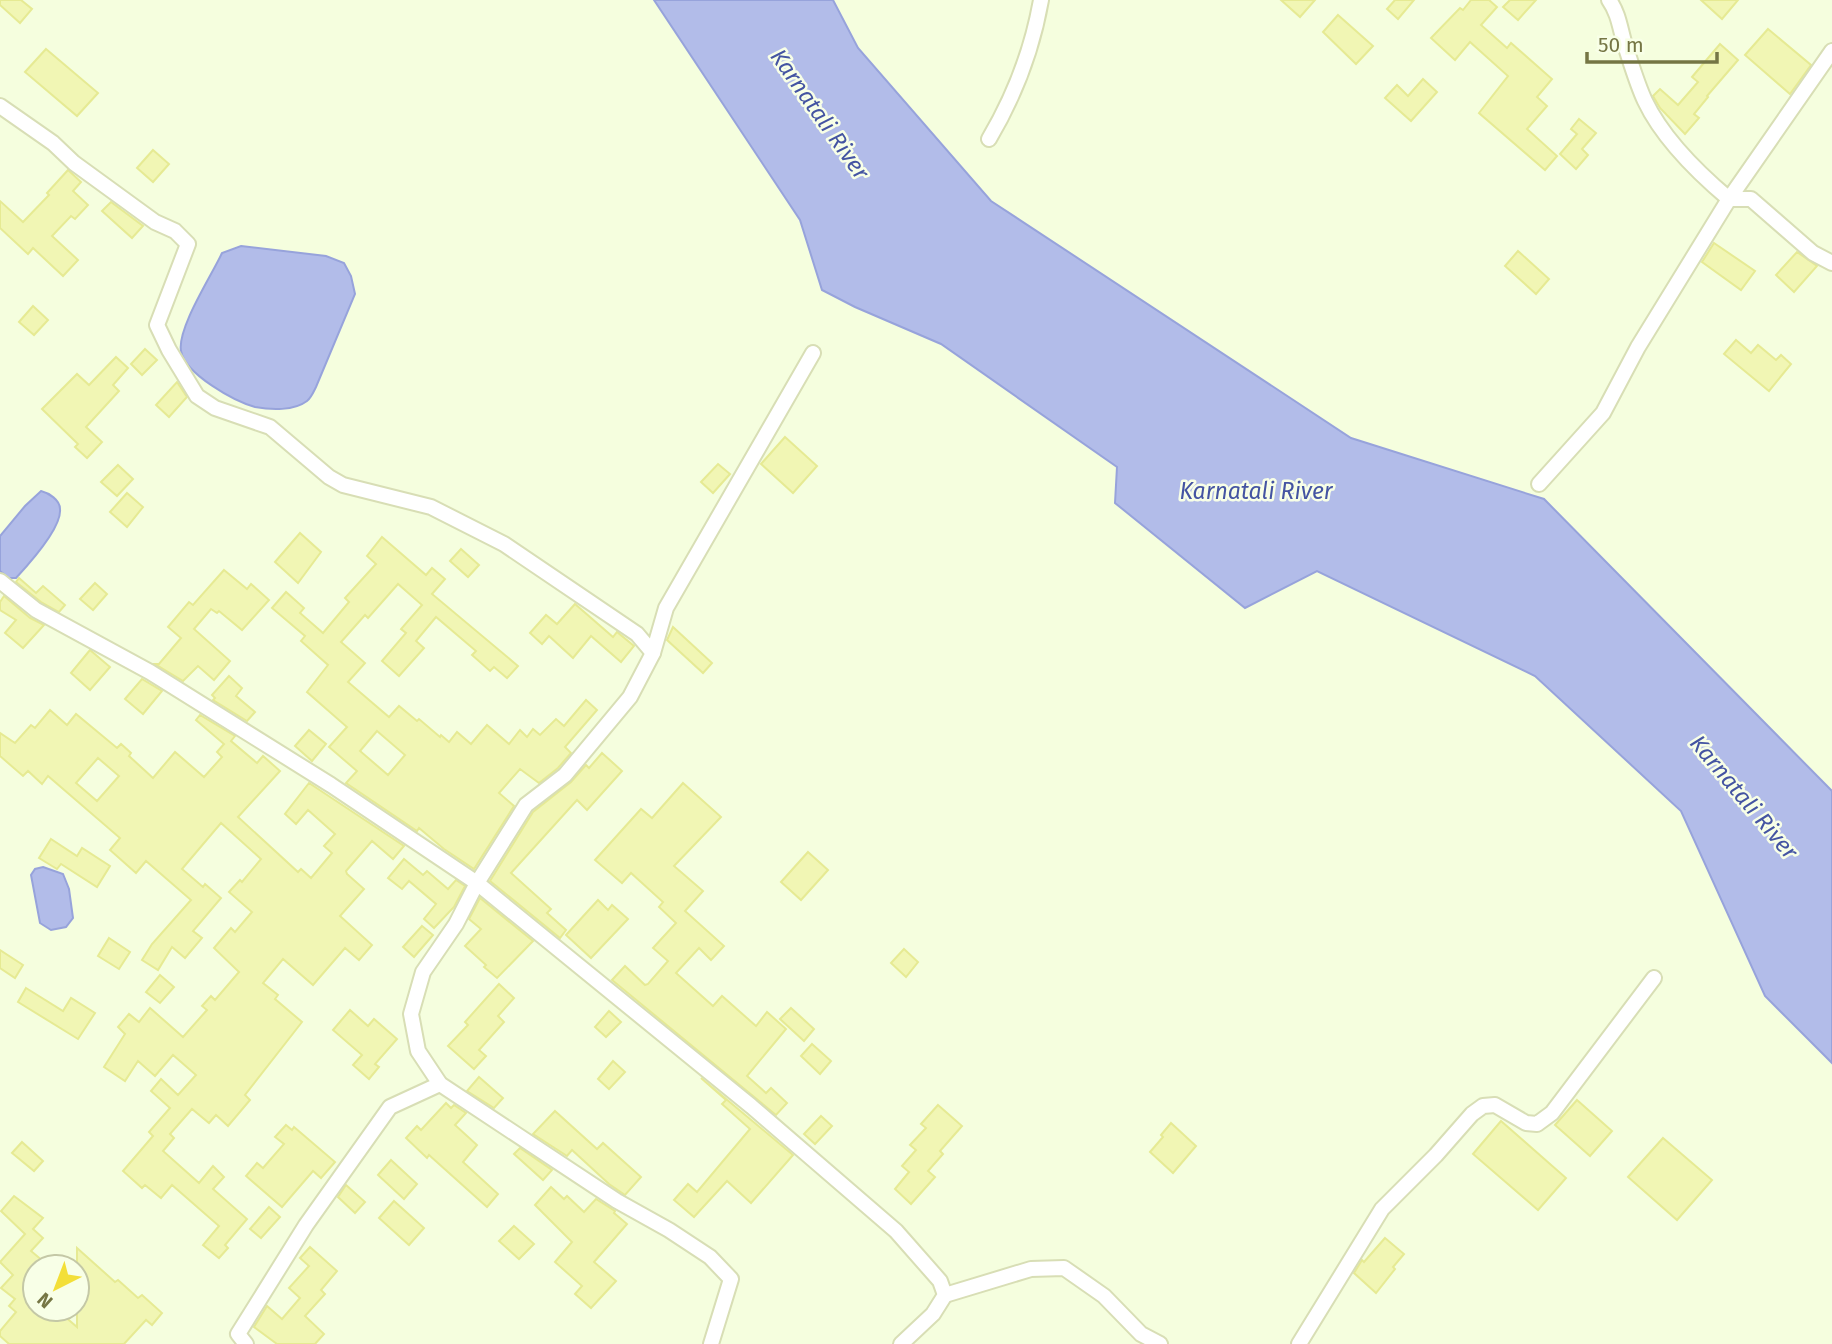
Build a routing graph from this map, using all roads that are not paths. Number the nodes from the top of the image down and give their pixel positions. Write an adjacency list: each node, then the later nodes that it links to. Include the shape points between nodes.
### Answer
1 (1041, 0): 5 (street, via 1011,101)
2 (1609, 0): 6 (street, via 1616,9 1645,102 1668,137)
3 (1832, 51): 6 (street)
4 (0, 106): 11 (street, via 188,244 157,325 197,396 215,408 270,427 343,485 431,507 504,544 637,634)
5 (989, 139)
6 (1729, 199): 7 (street, via 1751,198 1813,253); 9 (street, via 1603,413)
7 (1832, 263)
8 (813, 353): 11 (street, via 666,608)
9 (1539, 484)
10 (0, 581): 12 (street, via 36,610 149,672)
11 (653, 653): 12 (street, via 630,697 593,744 565,775 526,805)
12 (477, 883): 14 (street, via 423,972 411,1014 418,1051); 15 (street, via 751,1106 896,1231 940,1280)
13 (1654, 978): 20 (street, via 1552,1113 1537,1124 1526,1123 1495,1105 1472,1114 1382,1209)
14 (440, 1084): 16 (street, via 390,1108 306,1225 237,1334); 17 (street, via 710,1257 731,1279)
15 (945, 1295): 18 (street, via 933,1314); 19 (street, via 1031,1269 1064,1268 1104,1296 1141,1334)
16 (246, 1344)
17 (711, 1344)
18 (901, 1344)
19 (1160, 1344)
20 (1299, 1344)

